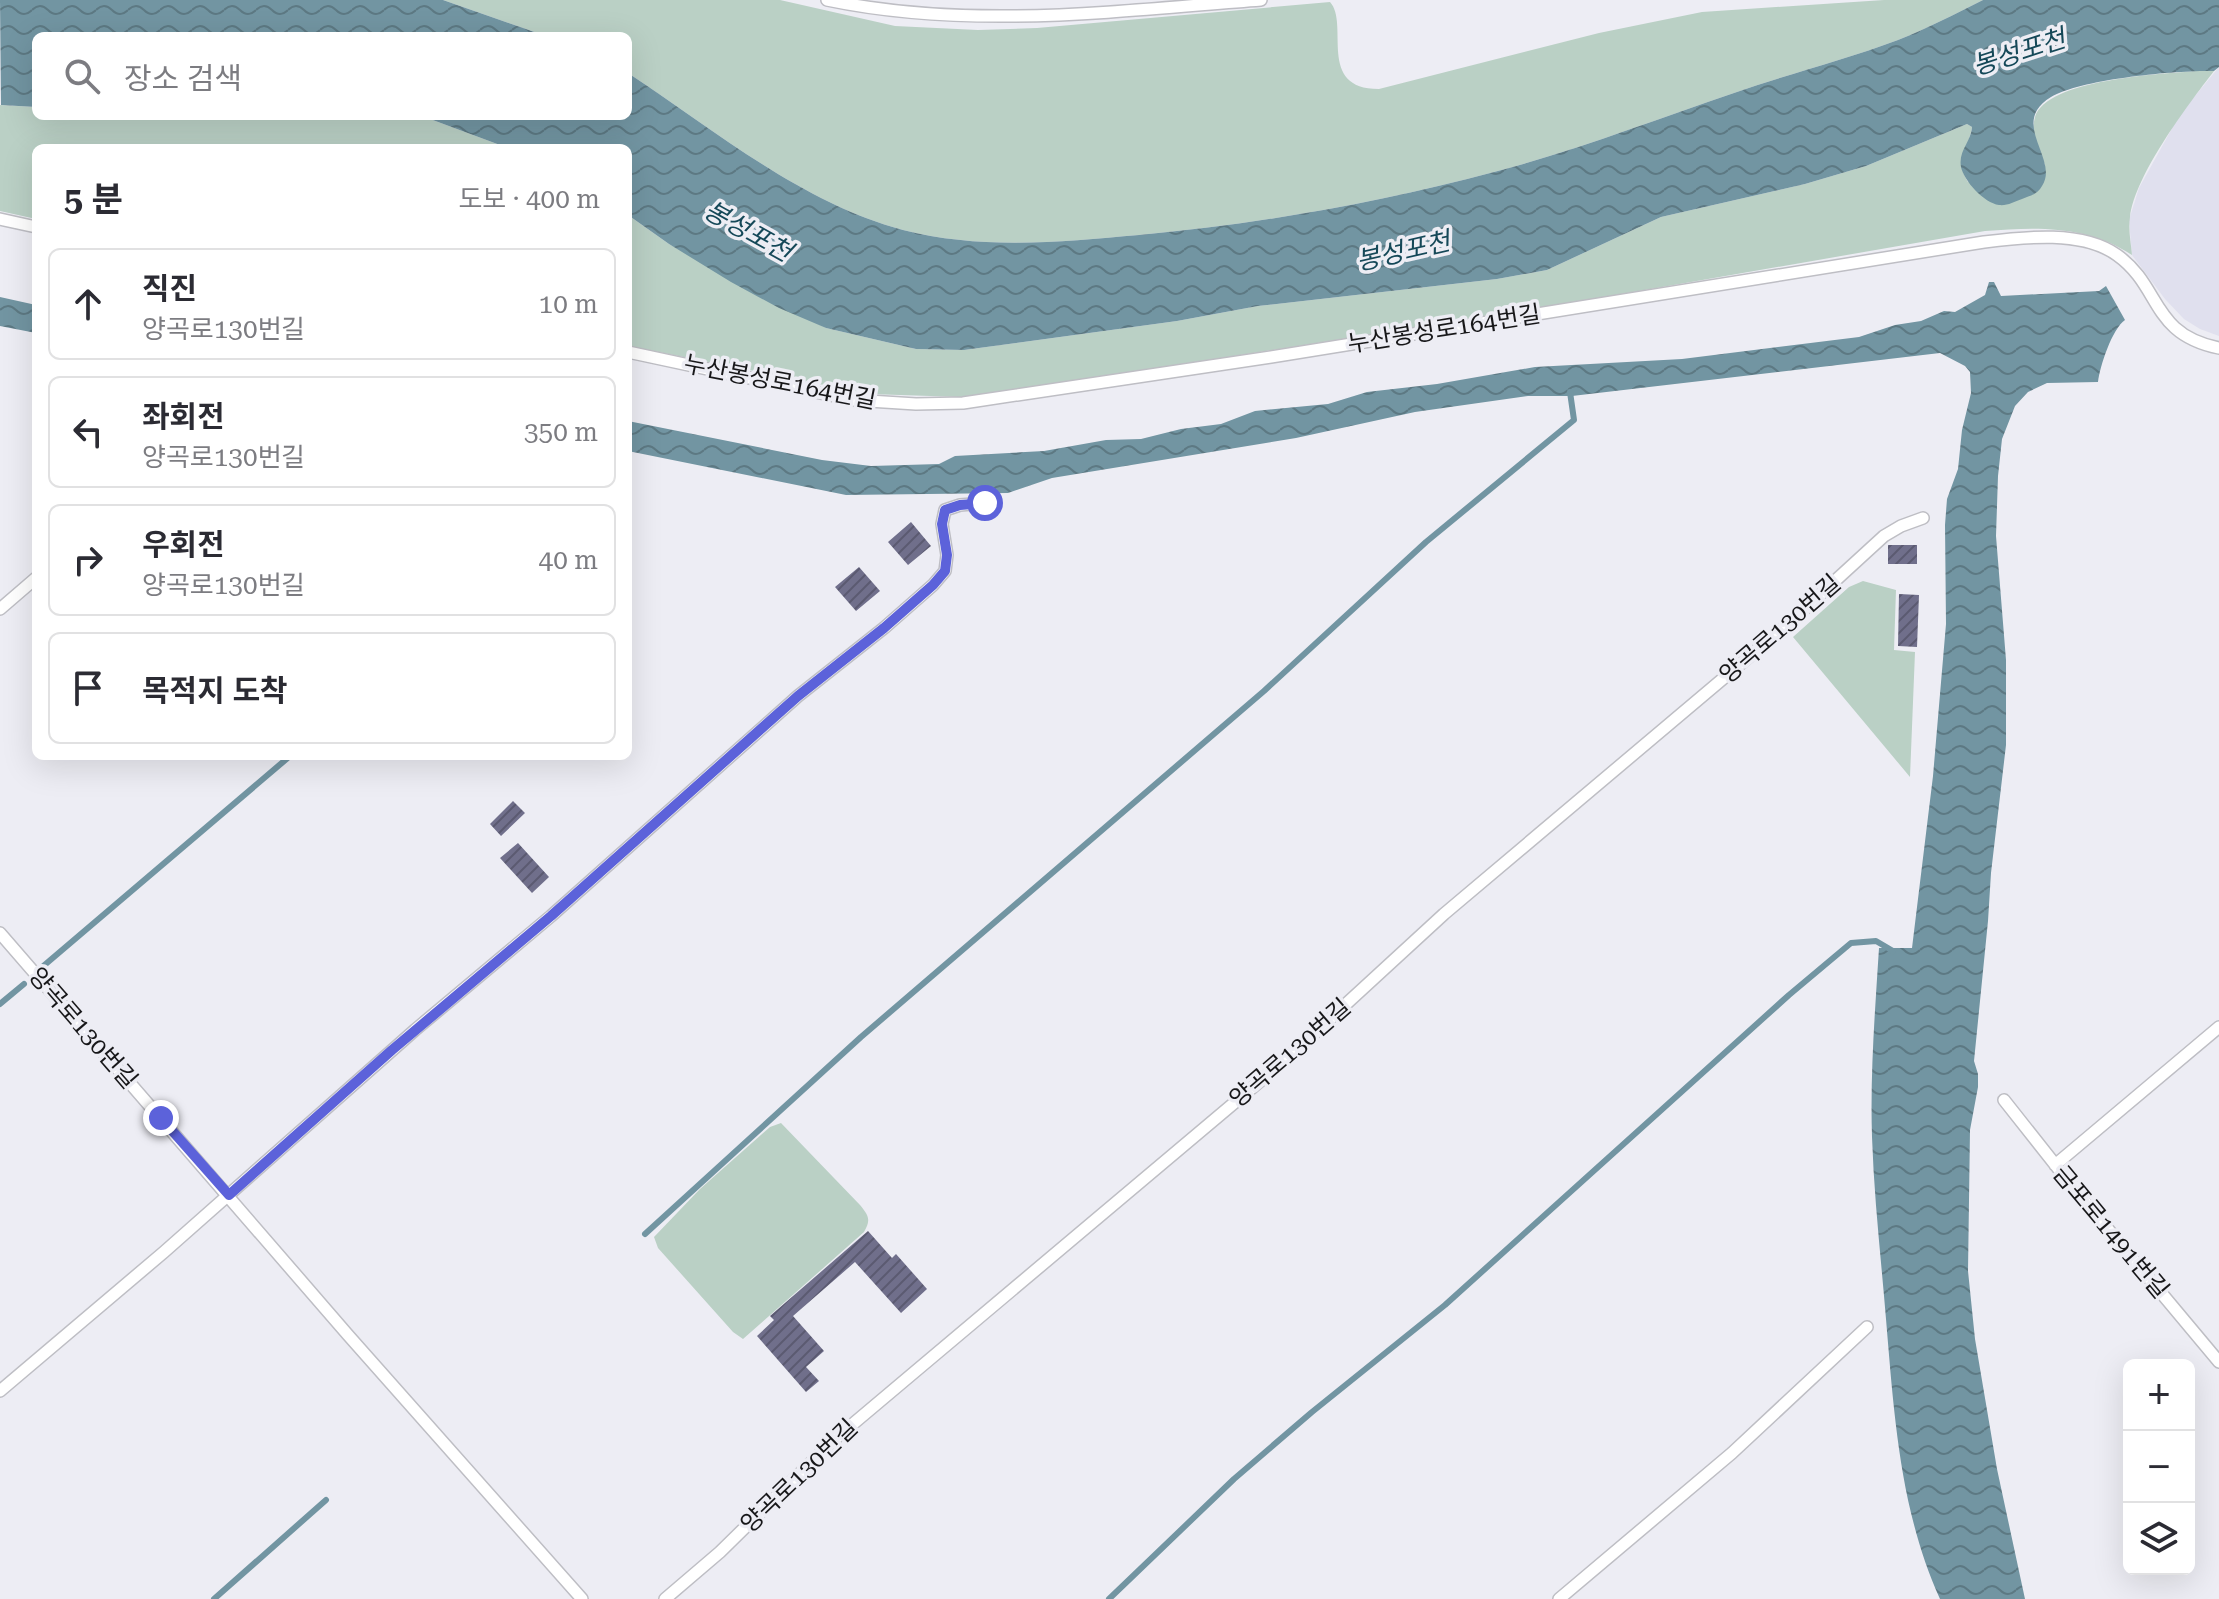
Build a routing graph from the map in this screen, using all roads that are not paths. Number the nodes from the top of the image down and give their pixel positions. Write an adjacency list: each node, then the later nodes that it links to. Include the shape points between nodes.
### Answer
1 (827, 0): 2 (lane, via 920,15 992,17)
2 (1261, 0)
3 (0, 219): 4 (lane)
4 (32, 226)
5 (2219, 348): 6 (lane, 누산봉성로164번길, via 2175,329 2119,256 2087,242 2044,238 1984,242 963,403 853,400)
6 (632, 353)
7 (985, 503): 15 (lane, via 945,510 945,571 933,585 798,696)
8 (1923, 518): 20 (lane, 양곡로130번길, via 1884,536 1789,623 1444,914 1284,1061 835,1439)
9 (32, 581): 10 (lane)
10 (0, 609)
11 (0, 933): 15 (lane, 양곡로130번길)
12 (2219, 1027): 14 (lane)
13 (2004, 1100): 14 (lane, 금포로1491번길)
14 (2055, 1165): 17 (lane, 금포로1491번길)
15 (229, 1195): 18 (lane); 19 (lane, 양곡로130번길)
16 (1867, 1327): 21 (lane, via 1732,1453)
17 (2219, 1362)
18 (0, 1391)
19 (582, 1599)
20 (665, 1599)
21 (1559, 1599)

